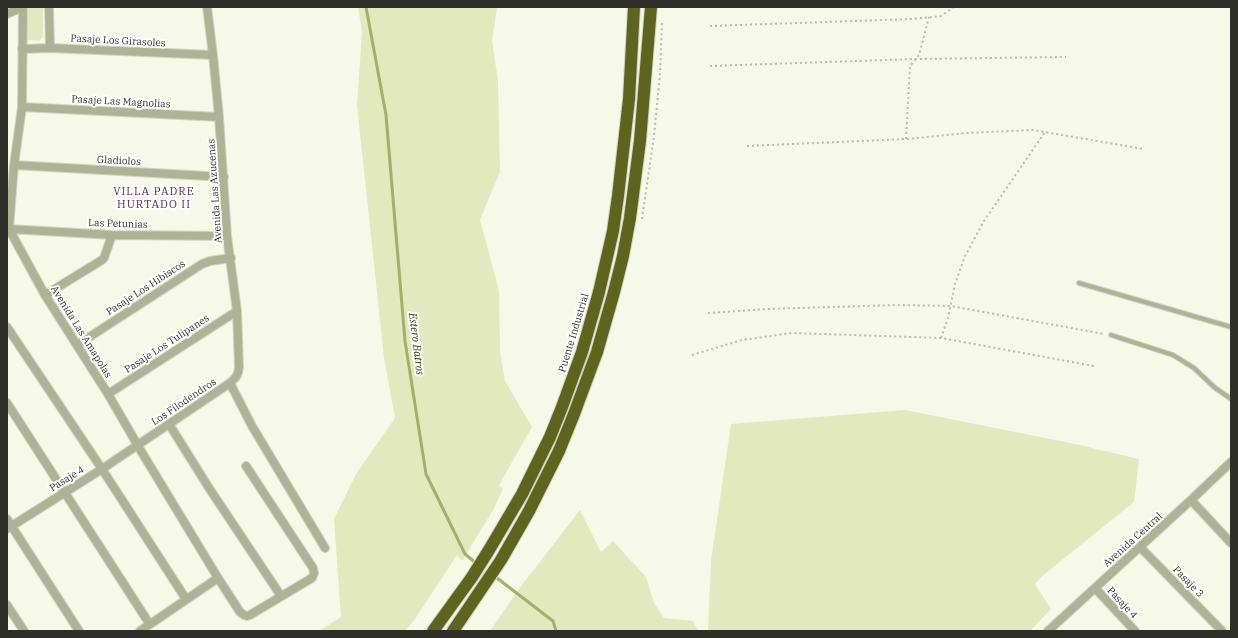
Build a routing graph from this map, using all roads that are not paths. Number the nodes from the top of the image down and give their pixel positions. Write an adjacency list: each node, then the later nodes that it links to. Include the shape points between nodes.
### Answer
1 (23, 7): 6 (street); 7 (street)
2 (49, 7): 8 (street)
3 (206, 7): 9 (street, Avenida Las Azucenas)
4 (634, 7): 53 (highway, Puente Industrial, via 629,99 618,196 606,265 590,326 550,437 522,494 490,550)
5 (651, 7): 54 (highway, via 636,180 623,256 604,330 590,374 542,486 501,560)
6 (7, 14)
7 (22, 48): 8 (street, Pasaje Los Girasoles); 10 (street)
8 (50, 48): 9 (street, Pasaje Los Girasoles)
9 (213, 55): 11 (street, Avenida Las Azucenas)
10 (22, 107): 11 (street, Pasaje Las Magnolias); 12 (street)
11 (219, 117): 15 (street, Avenida Las Azucenas)
12 (16, 149): 13 (street); 14 (street)
13 (7, 151)
14 (14, 165): 15 (street, Gladiolos); 16 (street)
15 (224, 177): 18 (street, Avenida Las Azucenas)
16 (8, 231): 17 (street, Las Petunias); 21 (street, Avenida Las Amapolas)
17 (112, 235): 18 (street, Las Petunias); 21 (street, via 102,260)
18 (227, 236): 19 (street, Avenida Las Azucenas)
19 (231, 258): 22 (street, Avenida Las Azucenas); 26 (street, Pasaje Los Hibiscos, via 202,264)
20 (1079, 283): 24 (lane)
21 (45, 295): 26 (street, Avenida Las Amapolas)
22 (237, 311): 27 (street, Avenida Las Azucenas); 29 (street, Pasaje Los Tulipanes)
23 (7, 327): 36 (street)
24 (1231, 327)
25 (1111, 335): 30 (lane, via 1173,355 1194,368)
26 (77, 345): 29 (street, Avenida Las Amapolas)
27 (238, 373): 28 (street, Los Filodendros)
28 (230, 383): 32 (street, Los Filodendros); 41 (street, via 252,426)
29 (108, 394): 33 (street, Avenida Las Amapolas)
30 (1231, 399)
31 (7, 403): 37 (street)
32 (169, 424): 33 (street, Los Filodendros); 46 (street)
33 (137, 445): 36 (street, Pasaje 4); 43 (street, Avenida Las Amapolas)
34 (1231, 462): 38 (street, Avenida Central)
35 (246, 466): 46 (street, via 314,570 312,578)
36 (102, 469): 37 (street, Pasaje 4); 45 (street)
37 (65, 492): 39 (street, Pasaje 4); 48 (street)
38 (1191, 500): 40 (street); 42 (street, Avenida Central)
39 (8, 525): 51 (street)
40 (1231, 543)
41 (325, 548)
42 (1140, 548): 44 (street, Avenida Central); 56 (street, Pasaje 3)
43 (218, 578): 46 (street, Avenida Las Amapolas, via 244,615 250,615); 52 (street)
44 (1095, 588): 49 (street, Avenida Central); 55 (street, Pasaje 4)
45 (184, 596)
46 (281, 596)
47 (7, 604): 50 (street)
48 (147, 620)
49 (1050, 630)
50 (24, 631)
51 (78, 631)
52 (140, 631)
53 (433, 631)
54 (453, 631)
55 (1135, 631)
56 (1222, 631)

